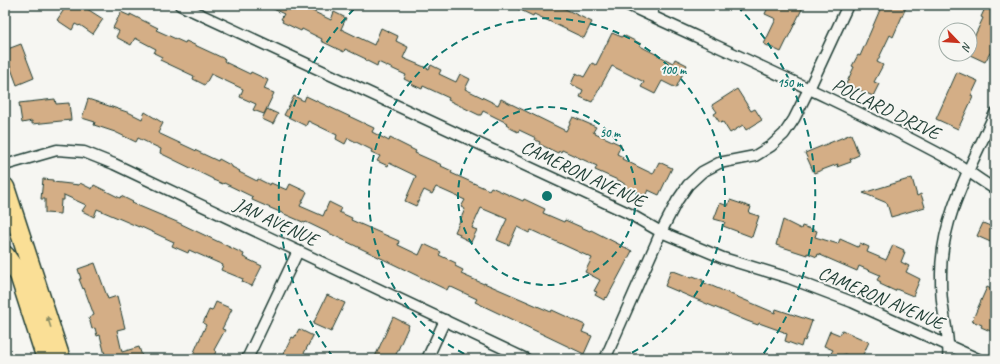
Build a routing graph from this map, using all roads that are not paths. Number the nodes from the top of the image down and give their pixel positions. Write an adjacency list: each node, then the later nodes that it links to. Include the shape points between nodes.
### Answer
1 (180, 5): 12 (street, CAMERON AVENUE, via 614,207)
2 (628, 5): 5 (street, POLLARD DRIVE)
3 (655, 5): 5 (street)
4 (848, 5): 6 (street)
5 (650, 15): 6 (street, POLLARD DRIVE)
6 (809, 89): 9 (street, POLLARD DRIVE); 12 (street, via 794,119 784,134 771,146 755,156 719,163 702,172 688,185)
7 (995, 113): 9 (street)
8 (5, 165): 13 (street, JAN AVENUE, via 57,150 84,152)
9 (969, 171): 11 (street, POLLARD DRIVE); 17 (street, via 950,216 942,254 942,306)
10 (5, 187): 20 (highway, one-way to 10)
11 (995, 189)
12 (661, 232): 17 (street, CAMERON AVENUE, via 723,258 789,278 845,299); 24 (street)
13 (298, 251): 16 (street, JAN AVENUE); 21 (street)
14 (5, 255): 19 (highway, via 18,275)
15 (5, 274): 18 (highway)
16 (445, 320): 22 (street); 23 (street, JAN AVENUE)
17 (949, 346): 25 (street); 26 (street, CAMERON AVENUE)
18 (33, 359)
19 (46, 359)
20 (61, 359)
21 (247, 359)
22 (427, 359)
23 (526, 359)
24 (605, 359)
25 (948, 359)
26 (978, 359)

